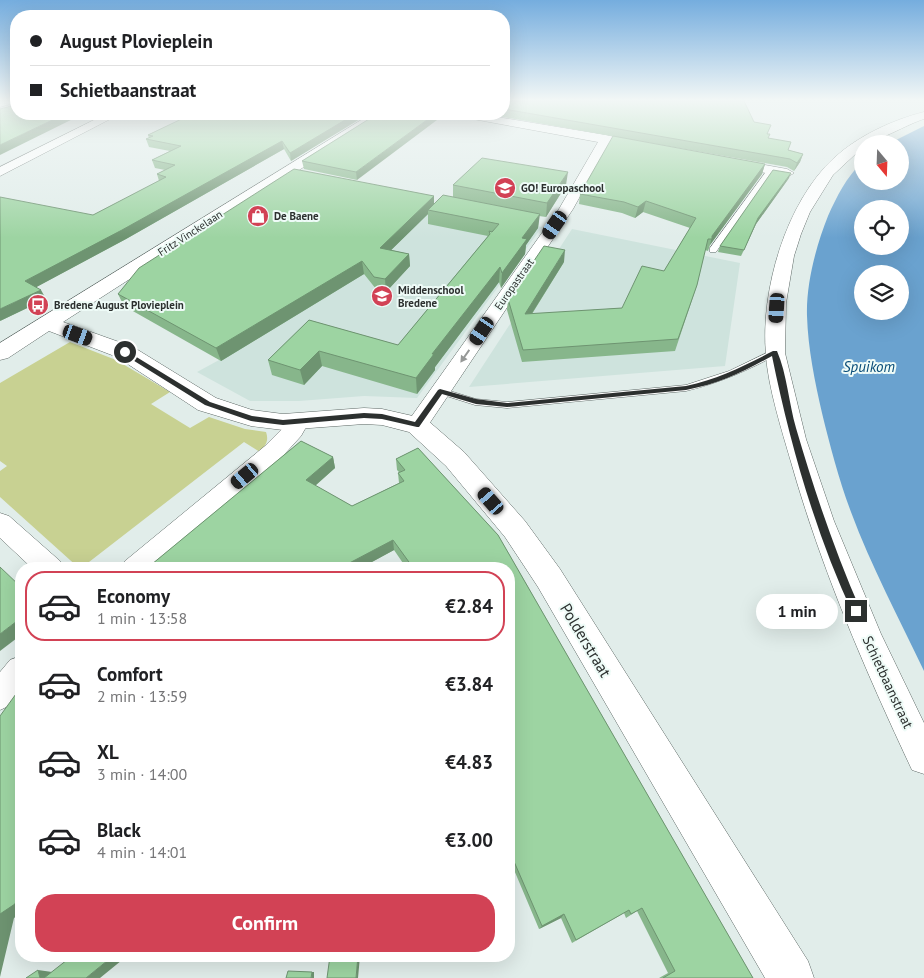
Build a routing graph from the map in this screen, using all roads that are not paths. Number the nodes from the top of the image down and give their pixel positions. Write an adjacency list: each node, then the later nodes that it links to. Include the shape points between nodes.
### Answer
1 (50, 147): 7 (street)
2 (333, 147): 10 (street, Fritz Vinckelaan, via 295,173)
3 (601, 147): 13 (street, Europastraat, one-way to 13)
4 (859, 147): 11 (street, Schietbaanstraat, via 828,172 801,215 779,280)
5 (722, 161): 6 (street)
6 (770, 170): 8 (street); 9 (lane)
7 (0, 172)
8 (787, 172)
9 (713, 250)
10 (46, 323): 12 (street, Fritz Vinckelaan); 14 (street, via 125,352 221,410 267,421)
11 (775, 352): 13 (lane, via 728,376 686,388 507,405 476,402); 21 (street, Schietbaanstraat, via 806,476 841,576)
12 (0, 353)
13 (440, 391): 15 (street, Europastraat)
14 (298, 422): 15 (street, via 364,416); 18 (street, via 273,452)
15 (417, 425): 22 (street, Polderstraat, via 461,466 515,529 543,570)
16 (0, 523): 17 (street)
17 (43, 562)
18 (142, 562)
19 (15, 677): 20 (street)
20 (0, 695)
21 (924, 758)
22 (791, 978)

